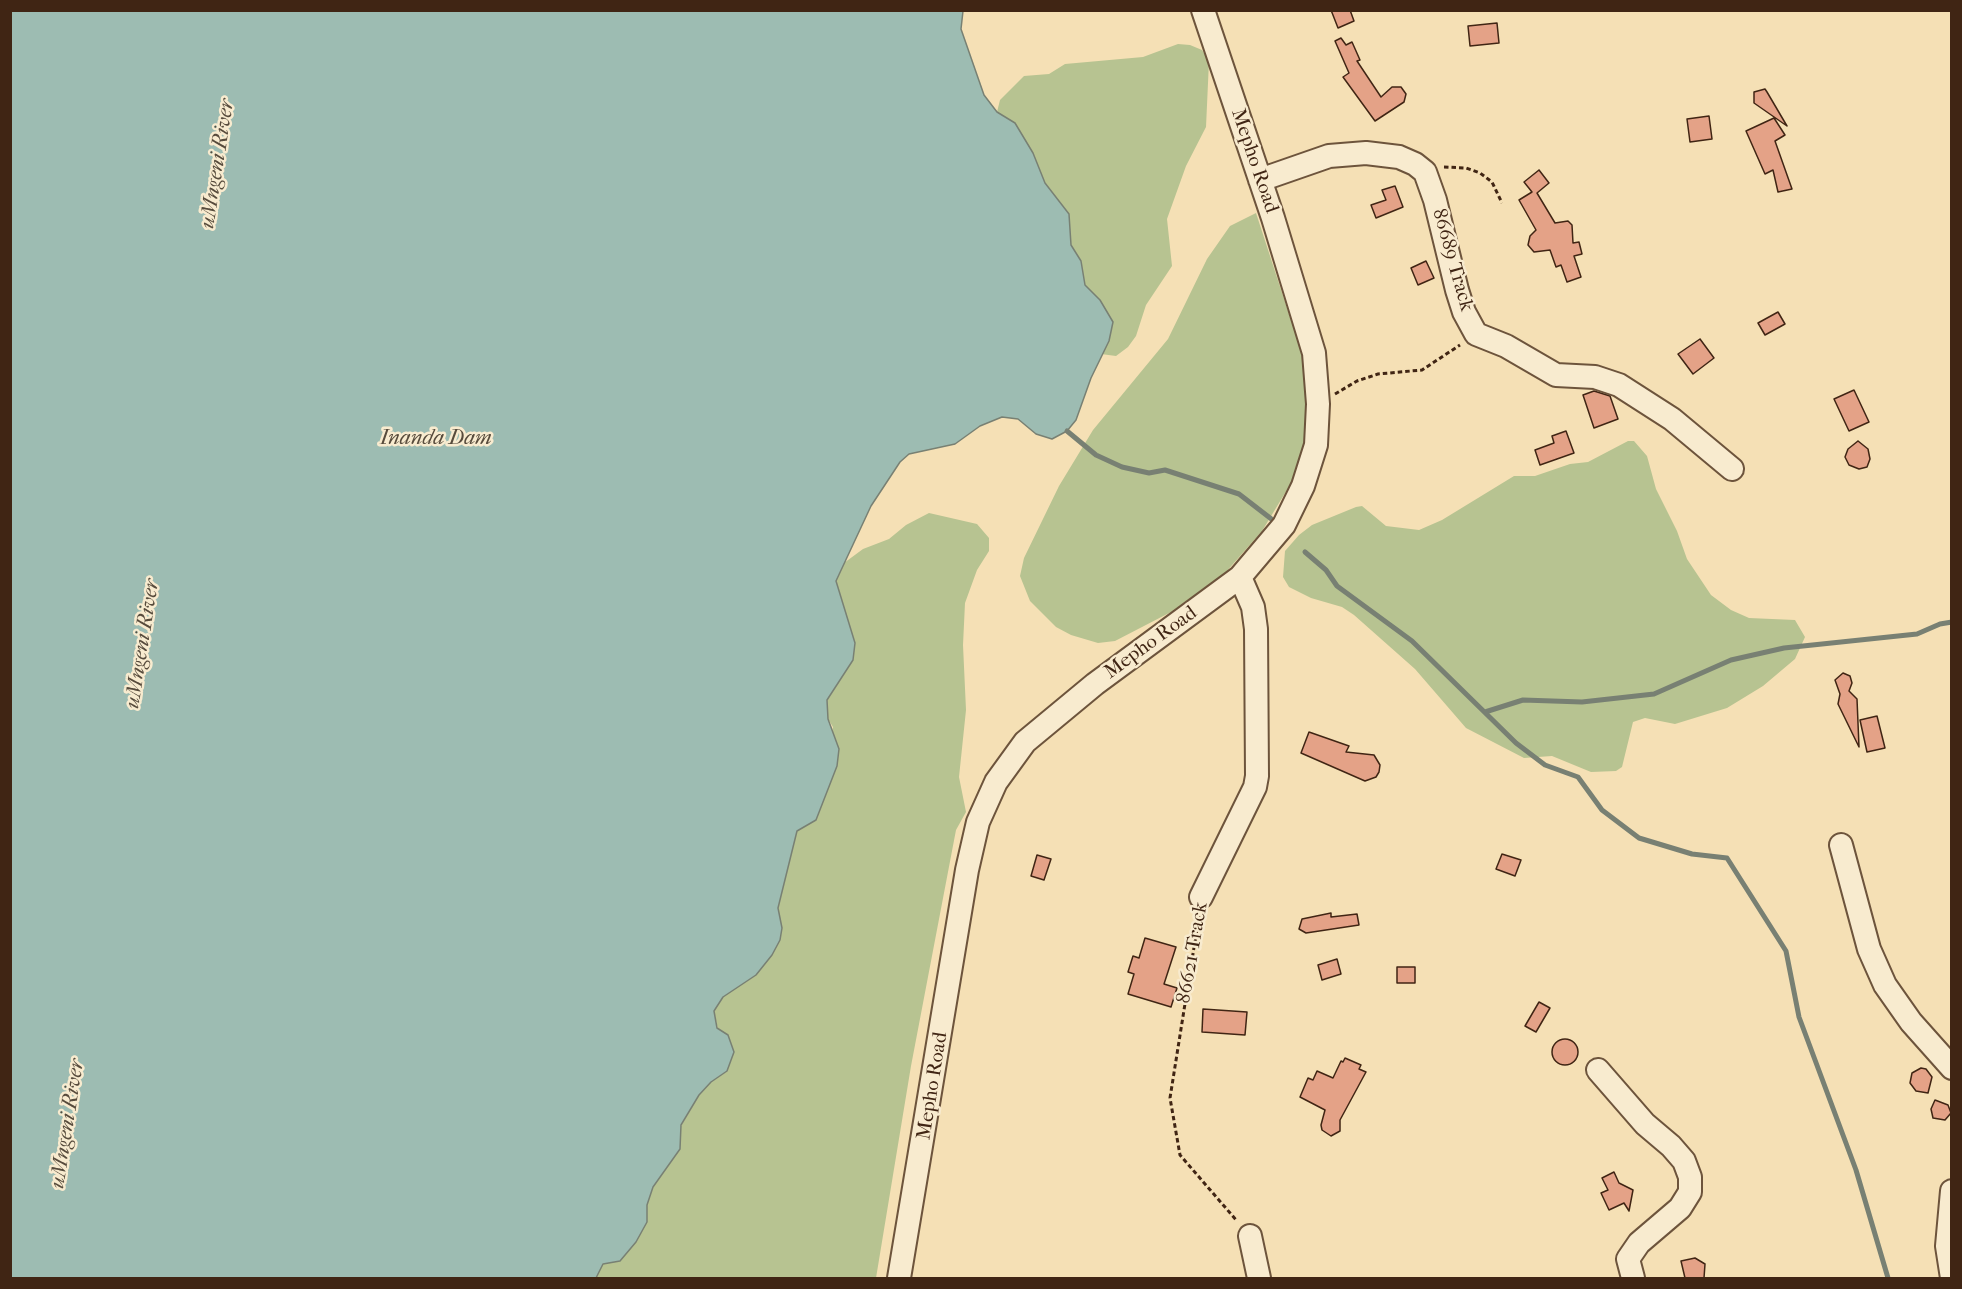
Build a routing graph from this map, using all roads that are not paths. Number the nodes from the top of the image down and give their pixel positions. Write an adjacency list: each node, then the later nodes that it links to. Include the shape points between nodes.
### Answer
1 (1203, 10): 2 (street, Mepho Road)
2 (1260, 180): 3 (street, 86689 Track, via 1329,156 1365,153 1399,157 1425,171 1457,290 1476,334 1506,346 1556,375 1606,379 1672,419); 4 (street, Mepho Road, via 1314,353 1316,445 1304,486 1284,525)
3 (1732, 469)
4 (1240, 577): 6 (street, 86621 Track, via 1253,607 1256,629 1257,776); 11 (street, Mepho Road, via 1095,684 1025,742 996,782 978,822 967,870)
5 (1840, 845): 7 (street, via 1869,949 1885,984 1911,1022)
6 (1201, 897)
7 (1952, 1068)
8 (1598, 1070): 13 (street, via 1644,1124 1684,1161 1690,1177 1690,1192 1680,1208 1640,1243 1628,1259)
9 (1952, 1191): 14 (street, via 1947,1246)
10 (1251, 1236): 12 (street)
11 (903, 1278)
12 (1259, 1278)
13 (1633, 1278)
14 (1952, 1278)

